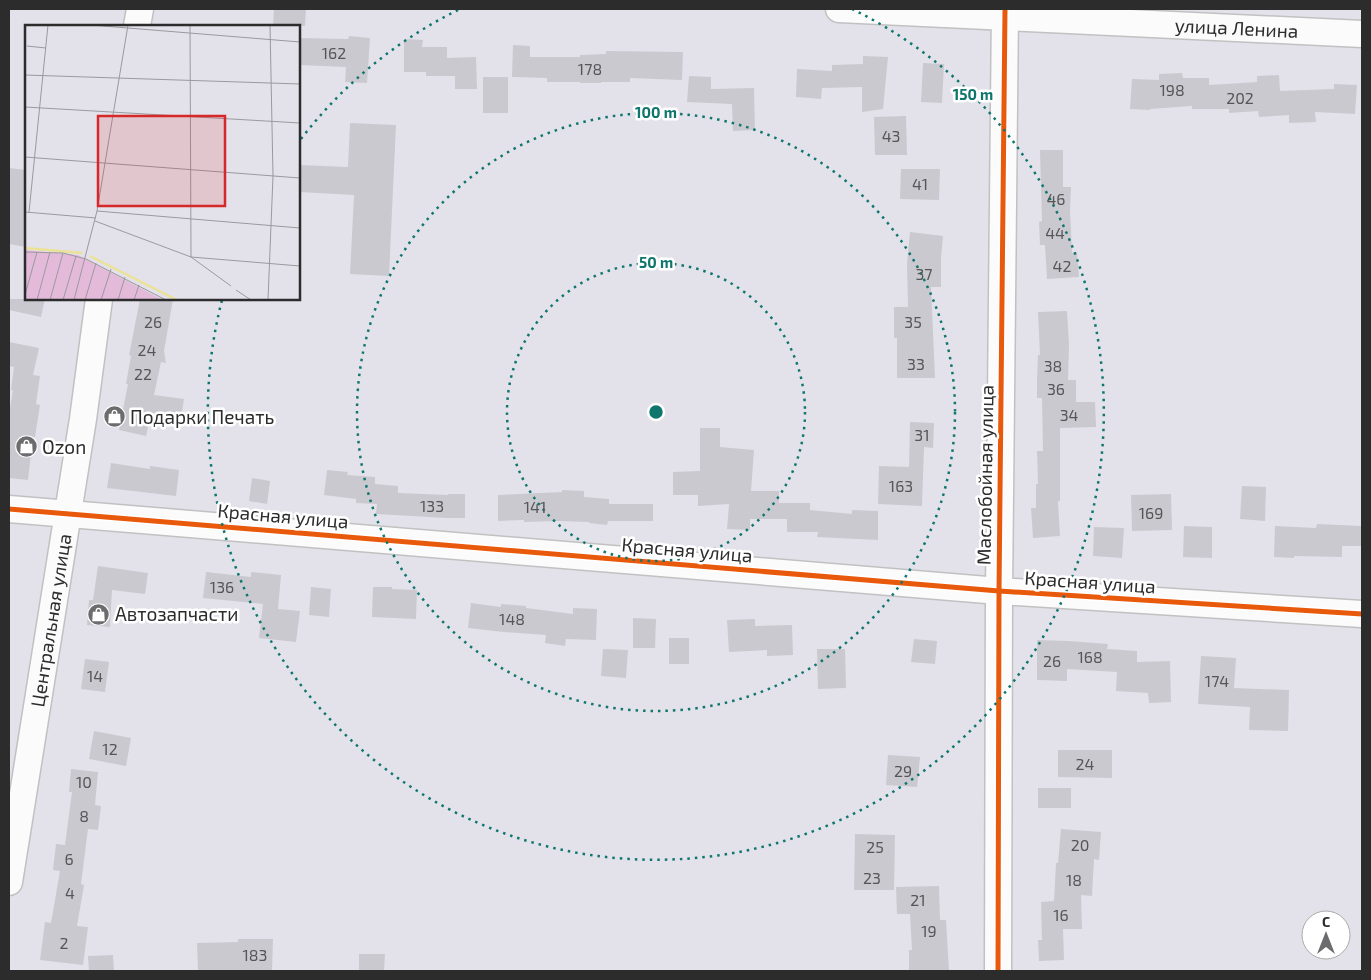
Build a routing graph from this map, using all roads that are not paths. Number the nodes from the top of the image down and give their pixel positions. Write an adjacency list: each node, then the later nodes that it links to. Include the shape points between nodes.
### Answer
1 (140, 9): 4 (street)
2 (839, 9): 3 (street, улица Ленина)
3 (1005, 13): 5 (street, улица Ленина); 9 (street, Маслобойная улица)
4 (137, 25)
5 (1362, 34)
6 (100, 300): 8 (street, Центральная улица)
7 (9, 509): 8 (street, Красная улица)
8 (68, 514): 9 (street, Красная улица); 11 (street, Центральная улица)
9 (999, 591): 10 (street, Красная улица); 12 (street, Маслобойная улица)
10 (1362, 614)
11 (9, 882)
12 (998, 971)

